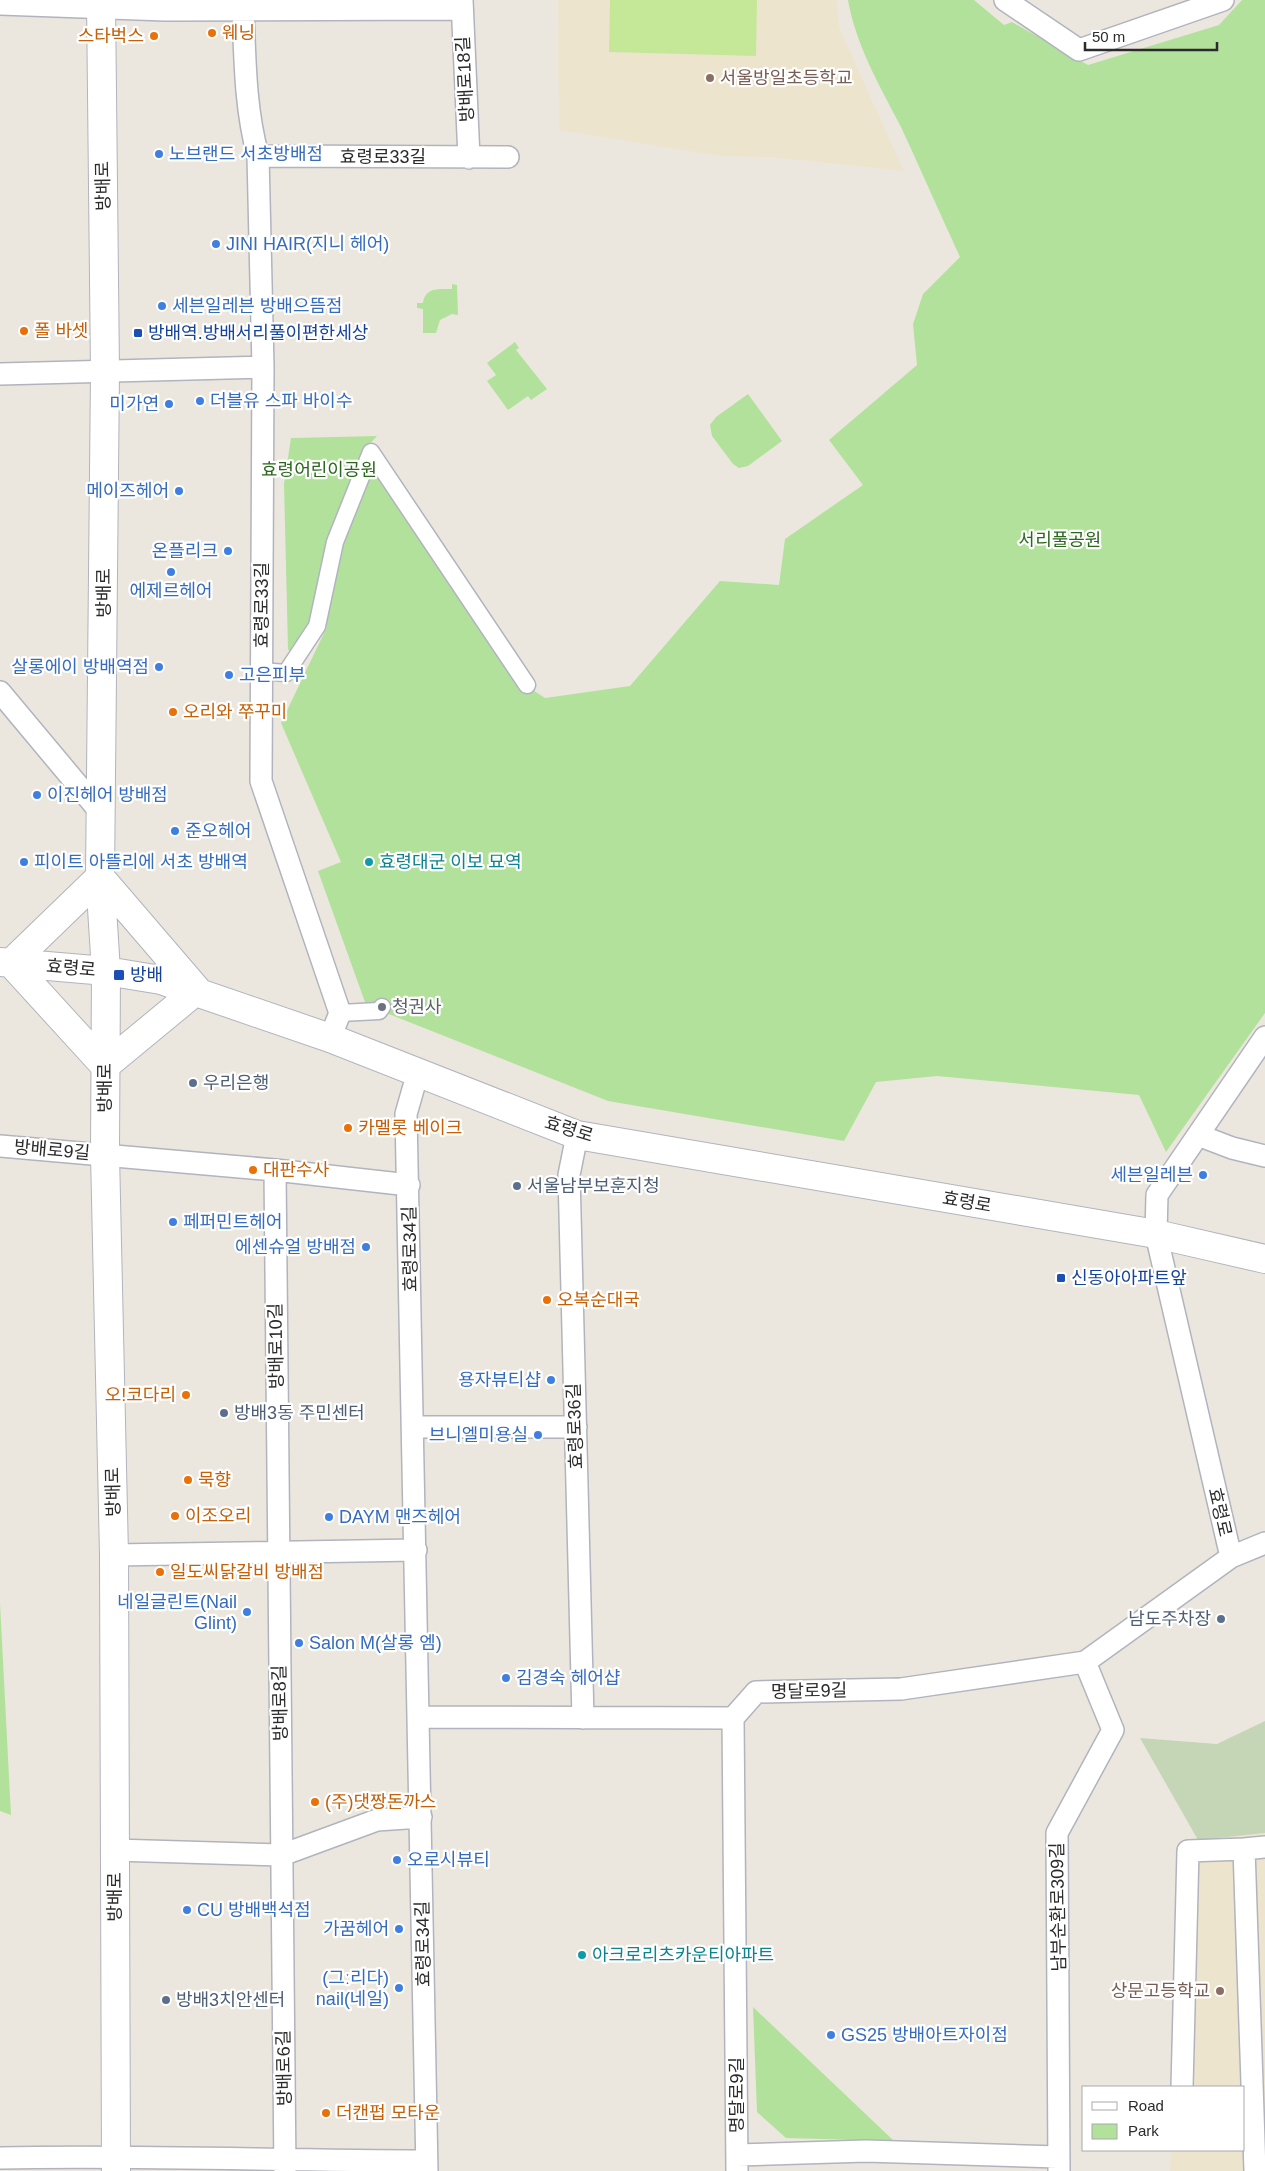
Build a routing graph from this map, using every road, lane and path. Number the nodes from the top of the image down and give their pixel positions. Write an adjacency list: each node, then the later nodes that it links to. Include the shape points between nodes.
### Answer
1 (1005, 0): 2 (street, via 1079,50)
2 (1223, 0)
3 (0, 4): 4 (street)
4 (101, 4): 6 (street); 11 (main road, 방배로)
5 (462, 4): 6 (street); 9 (street, 방배로18길)
6 (243, 10): 7 (street, 효령로33길, via 246,94)
7 (258, 156): 9 (street, 효령로33길); 10 (street, 효령로33길)
8 (508, 157): 9 (street, 효령로33길)
9 (469, 158)
10 (264, 367): 11 (street); 13 (street, 효령로33길)
11 (105, 372): 12 (street); 16 (main road, 방배로)
12 (0, 374)
13 (261, 671): 14 (street, via 286,673 317,626 335,542 371,452); 22 (street, 효령로33길, via 261,781)
14 (527, 685)
15 (0, 692): 16 (street)
16 (102, 814): 17 (main road, 방배로)
17 (100, 877): 18 (main road); 19 (main road, 방배로); 20 (main road)
18 (5, 963): 19 (main road, 효령로); 25 (main road)
19 (106, 971): 20 (main road, 효령로); 25 (main road, 방배로)
20 (197, 990): 24 (main road, 효령로); 25 (main road)
21 (382, 1007): 22 (street, via 379,1011)
22 (340, 1013): 24 (street)
23 (1265, 1037): 28 (street)
24 (330, 1038): 26 (main road, 효령로)
25 (105, 1066): 30 (main road, 방배로)
26 (418, 1072): 27 (main road, 효령로); 33 (street, 효령로34길, via 406,1114)
27 (577, 1135): 34 (main road, 효령로); 37 (street, 효령로36길, via 569,1176)
28 (1198, 1135): 31 (street); 34 (street, via 1157,1195)
29 (0, 1146): 30 (street, 방배로9길)
30 (105, 1154): 32 (street); 41 (main road, 방배로)
31 (1265, 1156)
32 (274, 1170): 33 (street); 40 (street, 방배로10길)
33 (409, 1185): 36 (street, 효령로34길)
34 (1156, 1234): 35 (main road, 효령로); 42 (street, 효령로)
35 (1265, 1259)
36 (413, 1427): 37 (street); 39 (street, 효령로34길)
37 (576, 1427): 45 (street, 효령로36길)
38 (1265, 1543): 42 (street, 명달로9길)
39 (416, 1550): 40 (street); 44 (street, 효령로34길)
40 (279, 1552): 41 (street); 51 (street, 방배로8길)
41 (114, 1555): 50 (main road, 방배로)
42 (1230, 1557): 43 (street, 명달로9길)
43 (1086, 1662): 46 (street, 명달로9길, via 901,1689 756,1692); 56 (street, 남부순환로309길, via 1113,1730 1057,1833)
44 (419, 1717): 45 (street); 47 (street, 효령로34길)
45 (583, 1718): 46 (street)
46 (734, 1718): 55 (street, 명달로9길)
47 (420, 1817): 51 (street, via 377,1820); 58 (street, 효령로34길)
48 (1265, 1847): 49 (street)
49 (1244, 1849): 52 (street, via 1188,1851); 59 (street)
50 (114, 1850): 51 (street); 54 (main road, 방배로)
51 (282, 1855): 57 (street, 방배로6길)
52 (1182, 2086)
53 (0, 2158): 54 (street)
54 (116, 2163): 57 (street)
55 (737, 2163): 56 (street, 명달로9길, via 866,2151)
56 (1059, 2164)
57 (285, 2166): 58 (street)
58 (427, 2166)
59 (1255, 2171)

